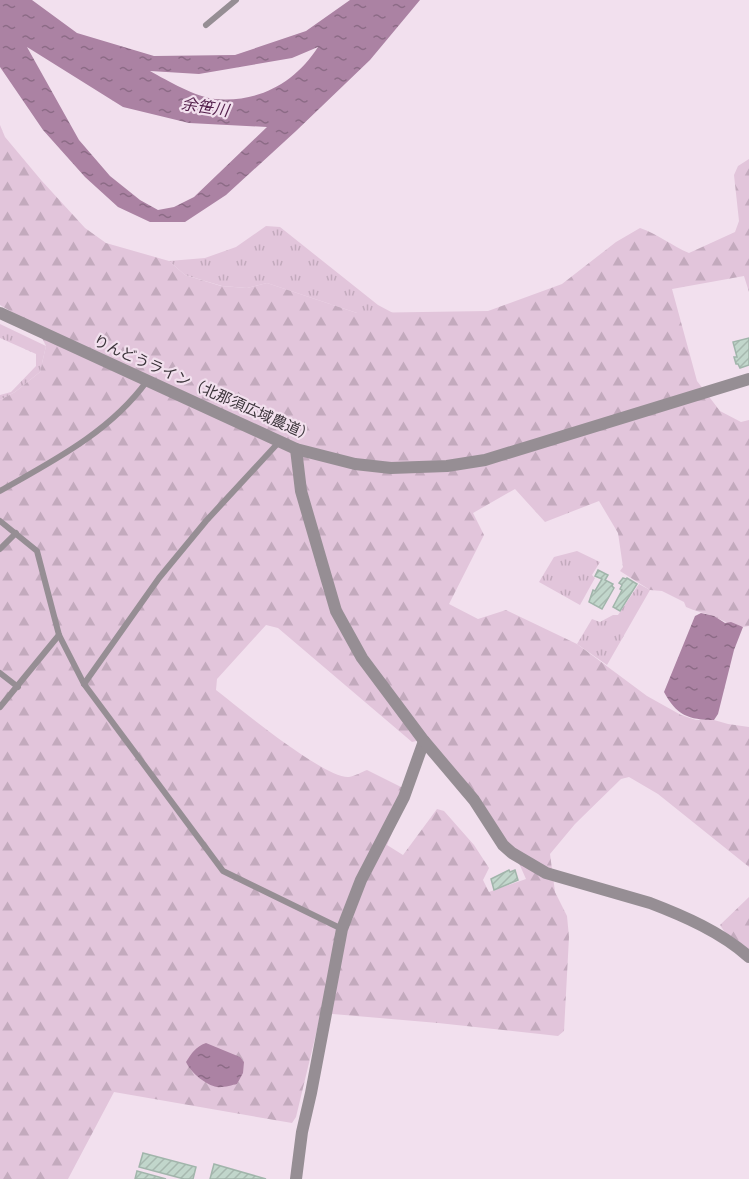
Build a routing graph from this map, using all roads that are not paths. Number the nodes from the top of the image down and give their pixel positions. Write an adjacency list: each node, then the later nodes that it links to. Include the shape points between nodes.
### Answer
1 (236, 0): 2 (lane)
2 (206, 25)
3 (0, 313): 5 (street, りんどうライン（北那須広域農道）)
4 (749, 379): 7 (street, りんどうライン（北那須広域農道）, via 525,449 447,466 391,468 355,464)
5 (147, 380): 6 (street, りんどうライン（北那須広域農道）); 8 (lane, via 116,417 68,453)
6 (279, 441): 7 (street, りんどうライン（北那須広域農道）); 14 (lane, via 159,578)
7 (296, 449): 17 (street, via 301,491 336,611 362,658)
8 (0, 491)
9 (0, 521): 10 (lane)
10 (16, 533): 11 (lane); 12 (lane, via 40,556)
11 (0, 549)
12 (59, 635): 14 (lane); 15 (lane)
13 (0, 673): 15 (lane)
14 (84, 684): 18 (lane, via 223,871)
15 (18, 687): 16 (lane)
16 (0, 707)
17 (424, 741): 18 (street, via 404,797 361,880); 19 (street, via 512,853 546,873 666,909 711,930)
18 (342, 929): 20 (street)
19 (749, 957)
20 (296, 1179)

